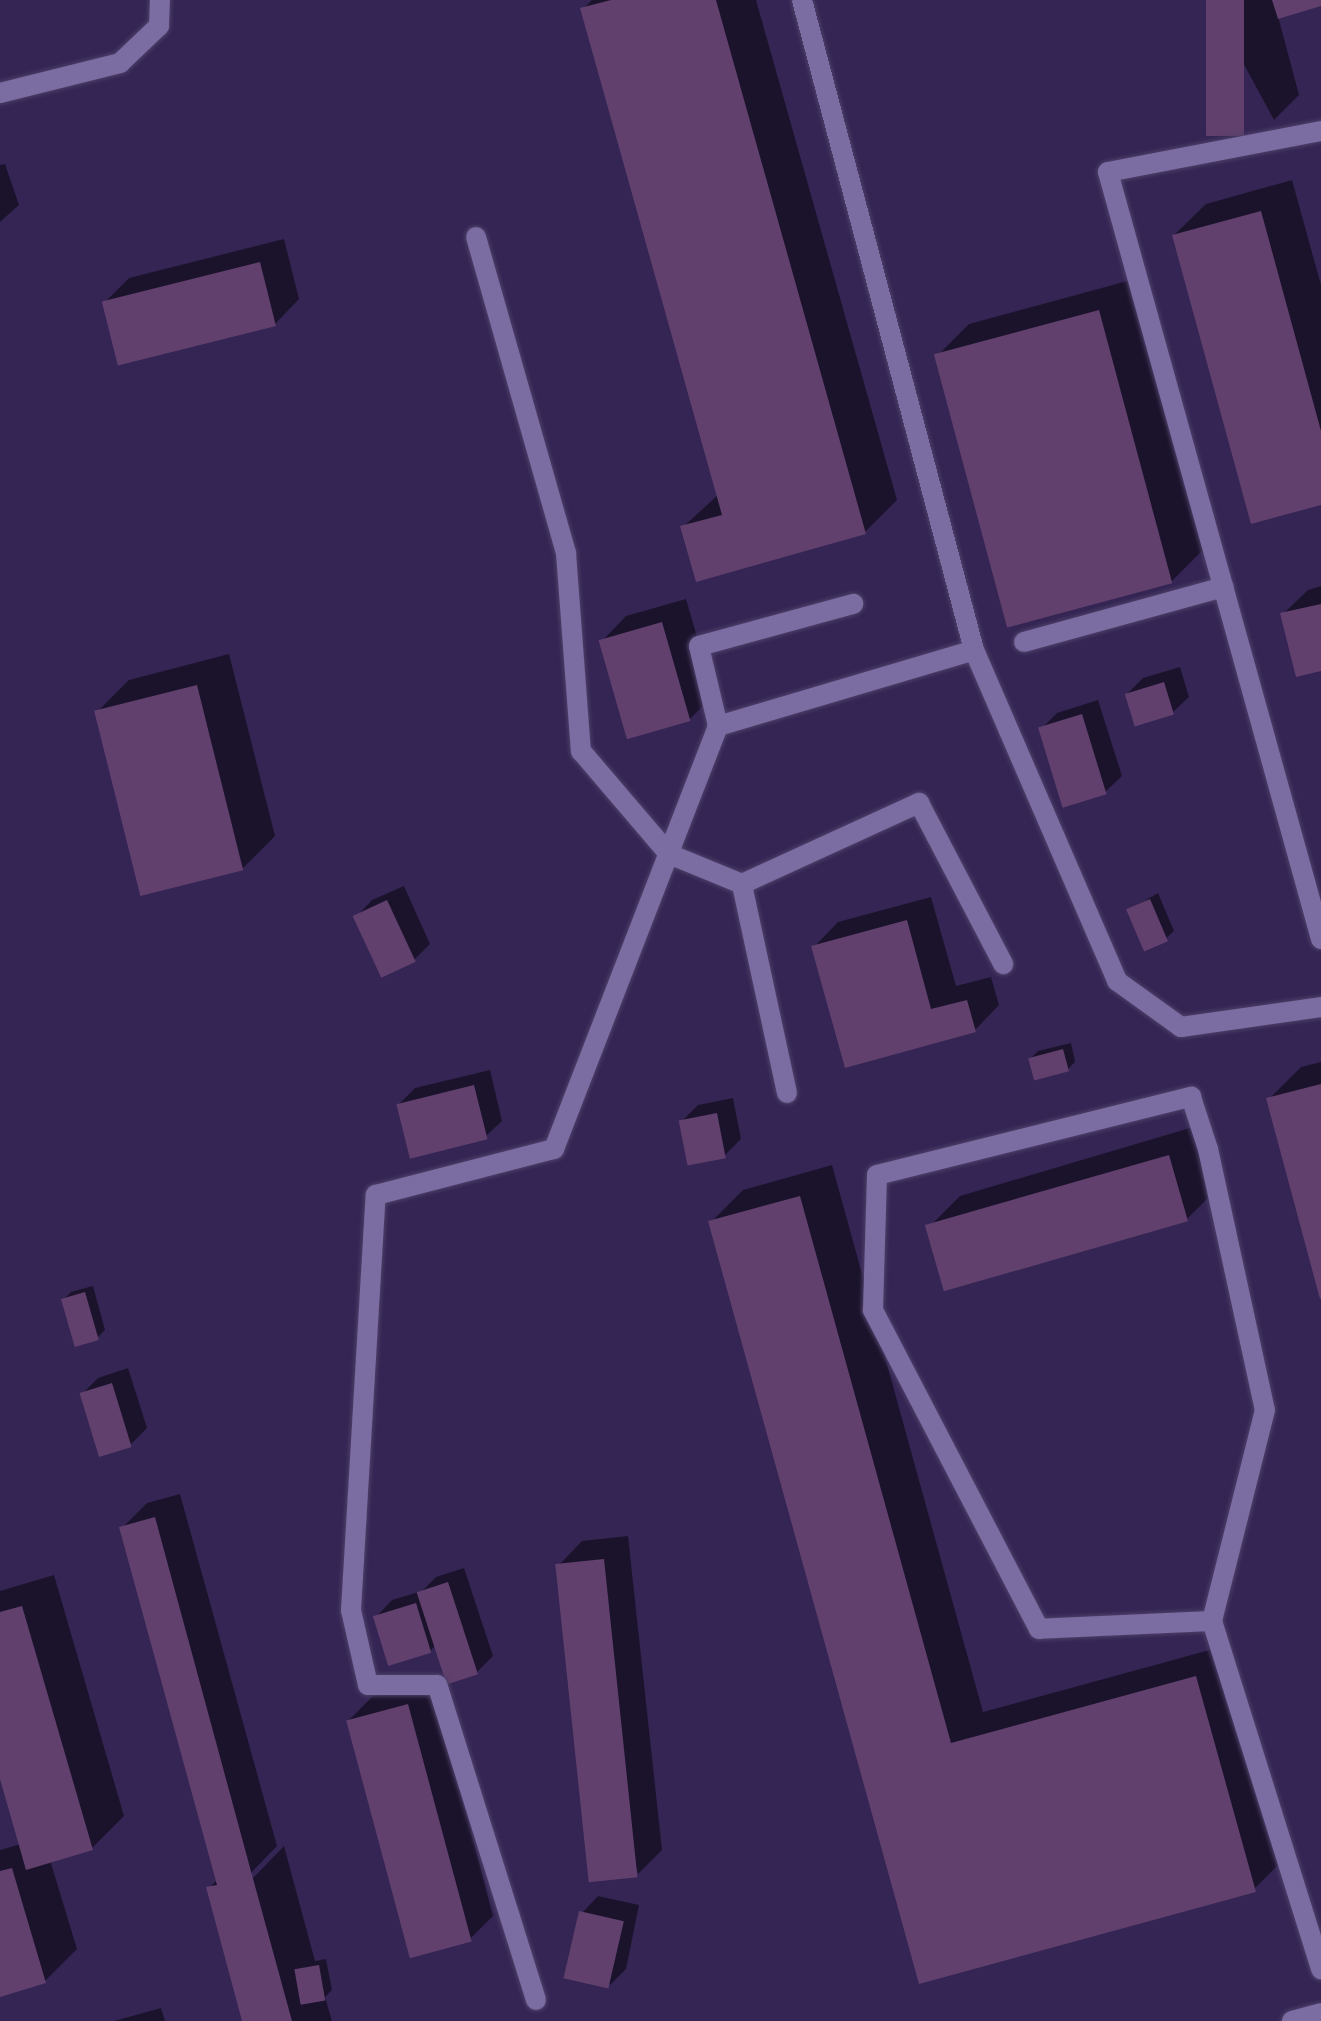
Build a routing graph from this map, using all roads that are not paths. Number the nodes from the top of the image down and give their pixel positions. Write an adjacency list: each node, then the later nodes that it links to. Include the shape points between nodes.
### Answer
1 (160, 0): 3 (lane, via 159,26 120,63)
2 (802, 0): 9 (lane)
3 (0, 93)
4 (1321, 131): 6 (lane, via 1108,172)
5 (476, 237): 11 (lane, via 566,553 580,752)
6 (1224, 587): 8 (lane); 13 (lane)
7 (853, 604): 10 (lane, via 699,646)
8 (1024, 642)
9 (974, 650): 10 (lane); 15 (lane, via 1117,981 1180,1027)
10 (718, 726): 11 (lane)
11 (669, 854): 12 (lane); 19 (lane, via 554,1149 376,1195 351,1610 368,1685 437,1685)
12 (742, 884): 14 (lane, via 919,803); 16 (lane)
13 (1321, 939)
14 (1002, 964)
15 (1321, 1007)
16 (787, 1093)
17 (1212, 1621): 17 (lane, via 1265,1410 1192,1097 877,1175 873,1310 1039,1629); 18 (lane)
18 (1321, 1970)
19 (536, 2000)
20 (1321, 2012): 21 (lane)
21 (1292, 2021)

